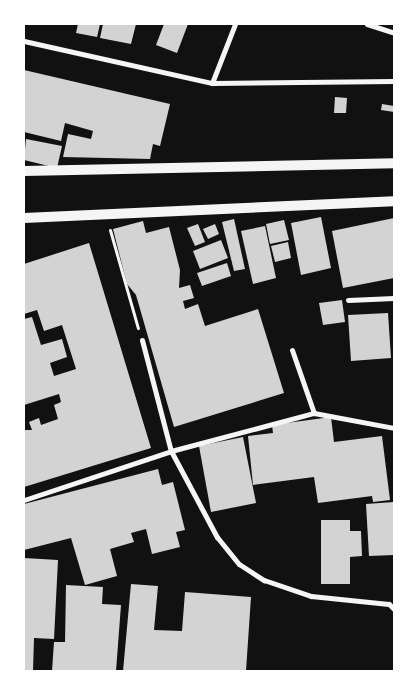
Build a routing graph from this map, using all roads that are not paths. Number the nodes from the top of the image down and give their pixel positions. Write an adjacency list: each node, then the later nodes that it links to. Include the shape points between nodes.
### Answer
1 (235, 24): 6 (street)
2 (367, 24): 3 (street)
3 (394, 33)
4 (24, 41): 6 (street)
5 (394, 81): 6 (street)
6 (212, 83)
7 (394, 163): 8 (main road)
8 (24, 171)
9 (394, 202): 10 (main road)
10 (24, 218)
11 (394, 298): 12 (street)
12 (348, 300)
13 (142, 340): 17 (street)
14 (292, 350): 15 (street)
15 (314, 413): 16 (street); 17 (street)
16 (394, 428)
17 (171, 450): 18 (street); 19 (street, via 217,537 239,564 264,580 311,596 389,604)
18 (24, 500)
19 (394, 609)

